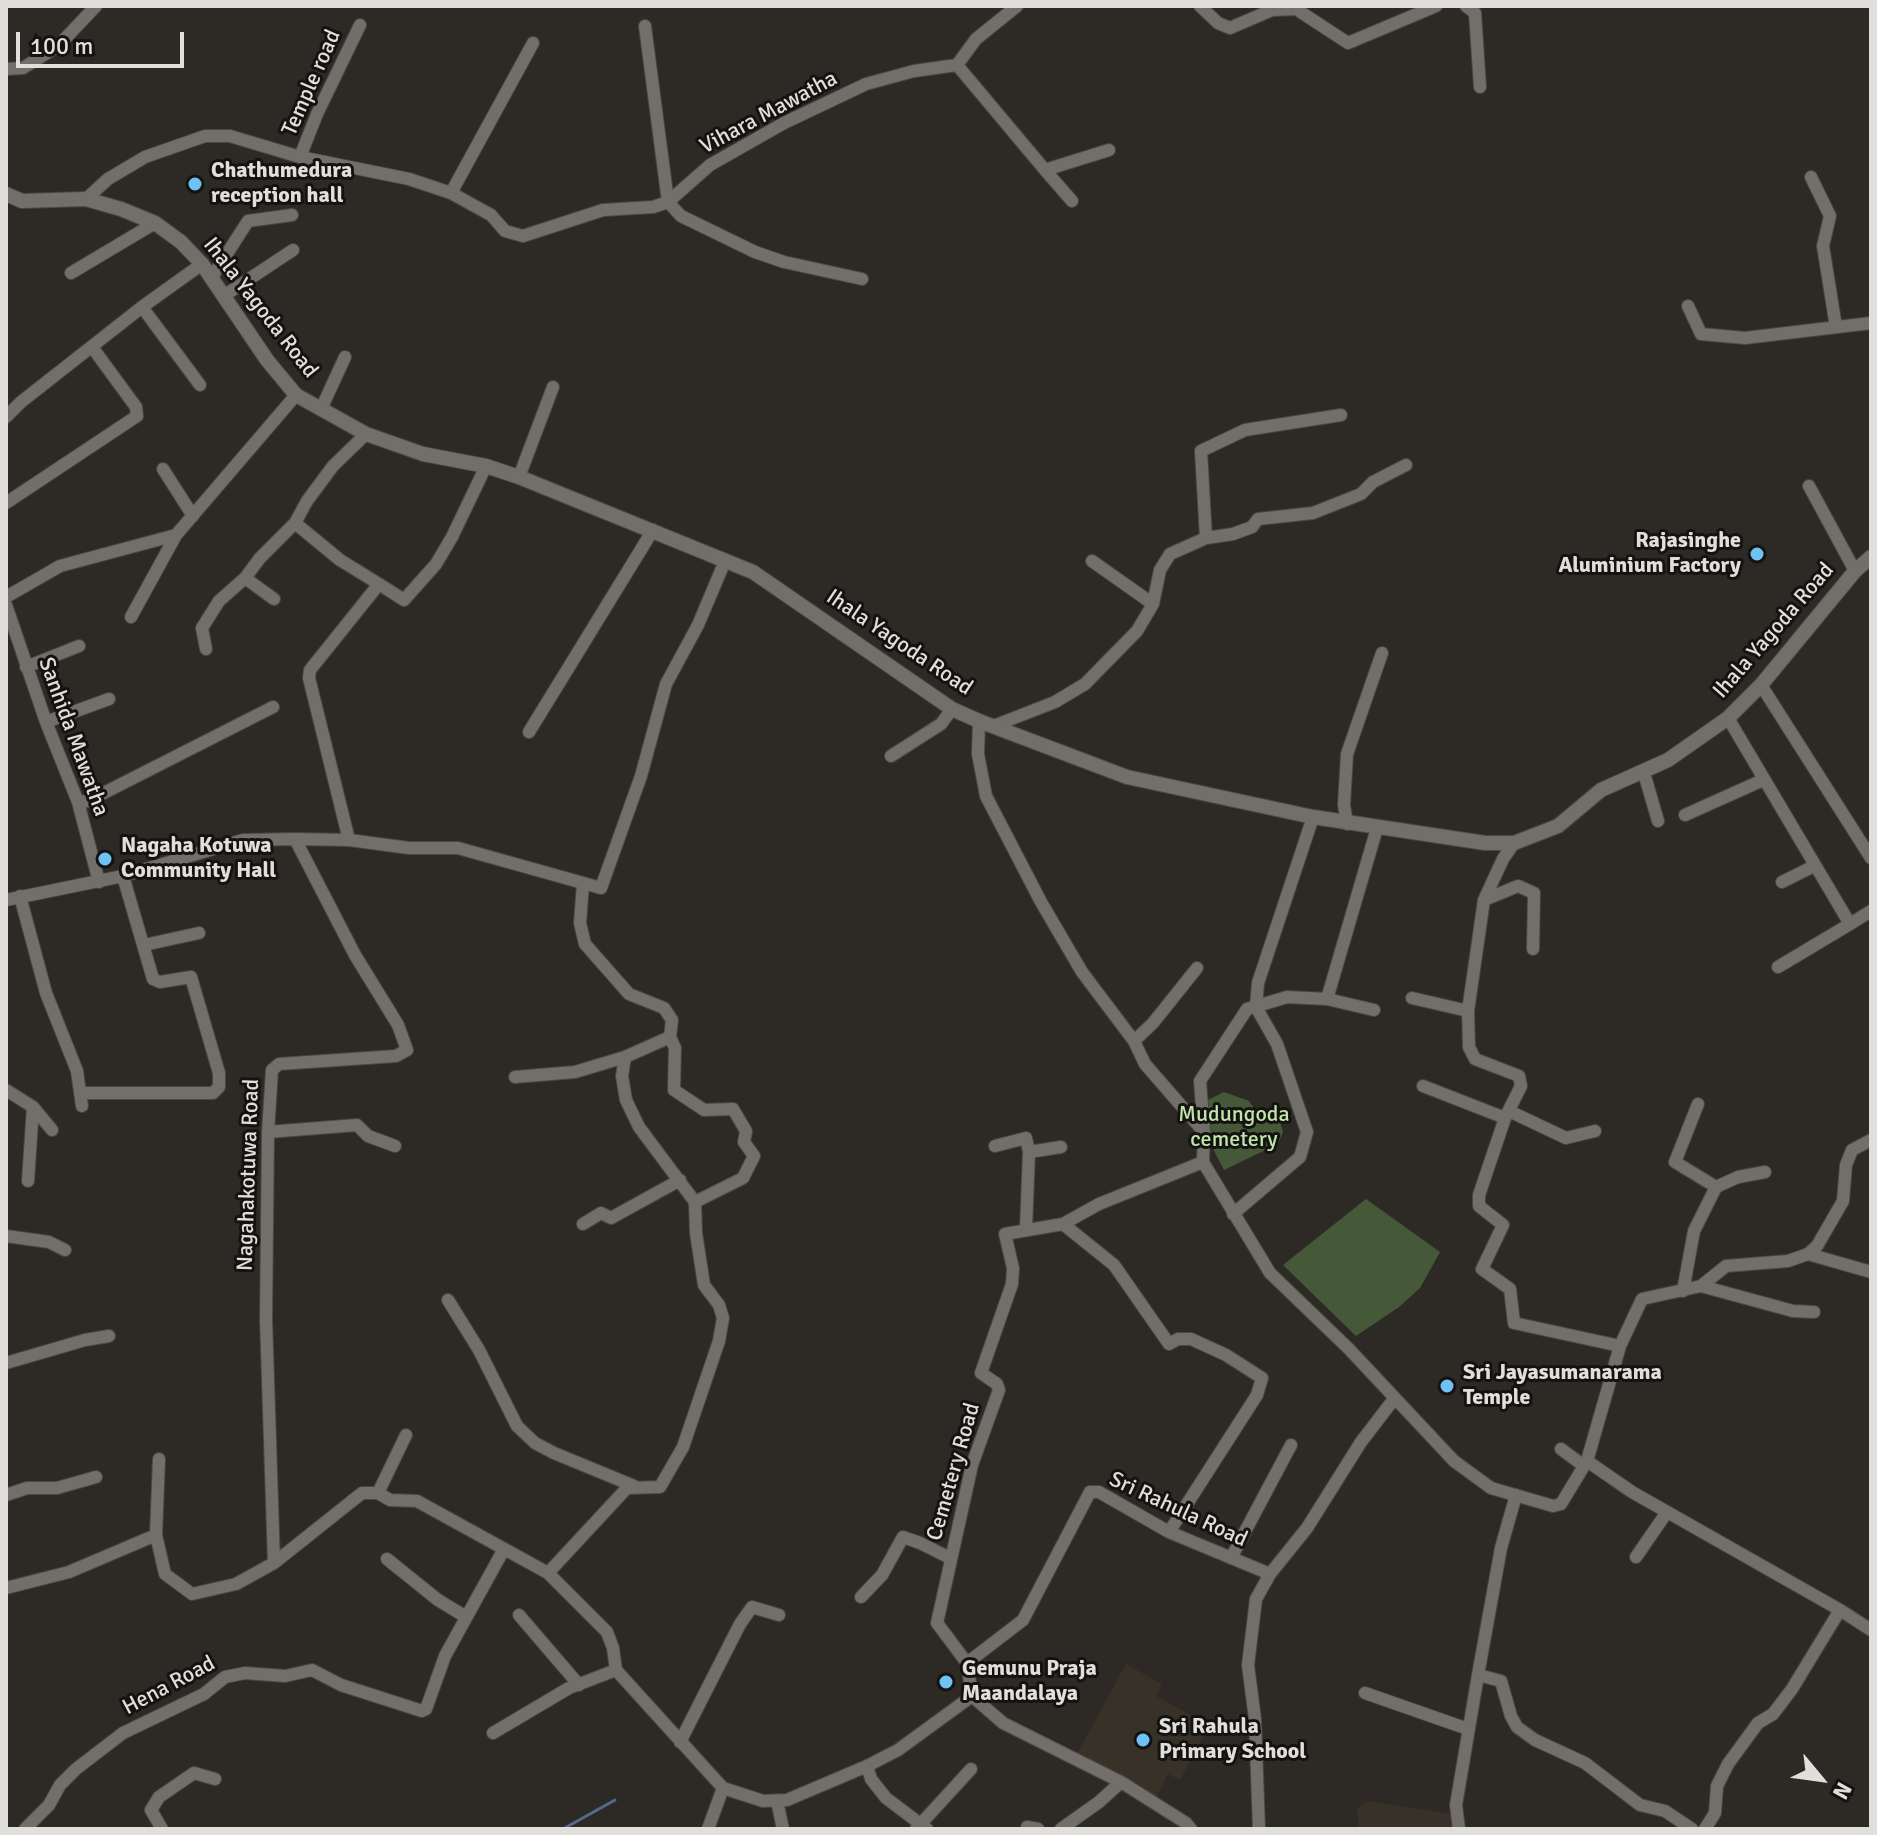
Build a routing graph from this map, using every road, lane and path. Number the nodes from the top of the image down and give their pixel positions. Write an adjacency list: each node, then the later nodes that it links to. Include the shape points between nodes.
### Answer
1 (96, 6): 10 (street, via 58,46 23,68)
2 (1017, 6): 9 (street, via 976,39)
3 (1200, 6): 4 (street, via 1230,28 1272,10 1296,9 1348,43)
4 (1436, 6)
5 (1466, 6): 11 (street, via 1475,13)
6 (360, 25): 13 (street, Temple road)
7 (645, 26): 20 (street)
8 (533, 43): 16 (street)
9 (957, 65): 14 (street); 20 (street, Vihara Mawatha, via 914,71 852,90 710,165)
10 (6, 69)
11 (1480, 87)
12 (1109, 150): 14 (street)
13 (300, 157): 16 (street); 18 (street, via 230,136 205,136 145,157)
14 (1045, 170): 19 (street)
15 (1811, 177): 32 (street, via 1830,216 1823,246)
16 (451, 193): 20 (street, via 491,215 505,231 523,236 603,210)
17 (6, 194): 18 (street, Ihala Yagoda Road, via 22,201)
18 (86, 199): 22 (street, Ihala Yagoda Road)
19 (1072, 201)
20 (668, 202): 27 (street, via 681,216 755,252)
21 (292, 215): 26 (street, via 248,221)
22 (155, 223): 24 (street, Ihala Yagoda Road); 25 (street)
23 (293, 250): 28 (street)
24 (202, 264): 26 (street, Ihala Yagoda Road); 30 (street)
25 (71, 273)
26 (212, 277): 28 (street, Ihala Yagoda Road)
27 (862, 279)
28 (225, 295): 37 (street, Ihala Yagoda Road)
29 (1688, 306): 32 (street, via 1701,334 1745,338)
30 (142, 307): 33 (street); 35 (street)
31 (1871, 323): 32 (street)
32 (1836, 327)
33 (92, 347): 40 (street); 47 (street, via 136,407 137,416)
34 (345, 357): 38 (street)
35 (200, 385)
36 (553, 387): 45 (street)
37 (296, 395): 38 (street, Ihala Yagoda Road); 48 (street)
38 (322, 407): 41 (street, Ihala Yagoda Road)
39 (1341, 415): 52 (street, via 1245,430 1201,451)
40 (6, 417)
41 (366, 434): 43 (street, Ihala Yagoda Road, via 423,454); 49 (street, via 333,466)
42 (1406, 465): 52 (street, via 1361,494 1313,513 1258,519 1233,534)
43 (486, 466): 45 (street, Ihala Yagoda Road); 58 (street, via 452,537 404,600)
44 (163, 469): 48 (street)
45 (519, 477): 50 (street, Ihala Yagoda Road)
46 (1809, 486): 56 (street)
47 (6, 503)
48 (193, 516): 51 (street)
49 (295, 523): 57 (street); 58 (street)
50 (653, 530): 54 (street, Ihala Yagoda Road); 76 (street)
51 (176, 535): 59 (street, via 60,566); 63 (street)
52 (1206, 538): 61 (street, via 1170,554 1160,570)
53 (1871, 557): 56 (street, Ihala Yagoda Road)
54 (725, 561): 71 (street, Ihala Yagoda Road, via 753,572); 94 (street, via 666,684 641,776 601,888)
55 (1092, 561): 61 (street)
56 (1855, 571): 68 (street, Ihala Yagoda Road)
57 (245, 578): 60 (street); 65 (street, via 219,601 202,628)
58 (379, 584): 87 (street, via 322,653 309,678)
59 (6, 597)
60 (274, 599)
61 (1153, 604): 75 (street, via 1137,631 1085,684)
62 (6, 605): 67 (street, Sanhida Mawatha)
63 (131, 617)
64 (79, 646): 67 (street)
65 (206, 649)
66 (1382, 653): 84 (street, via 1347,754)
67 (26, 667): 74 (street, Sanhida Mawatha)
68 (1761, 685): 72 (street, Ihala Yagoda Road); 89 (street)
69 (109, 699): 74 (street)
70 (273, 707): 80 (street)
71 (952, 709): 73 (street, Ihala Yagoda Road); 77 (street, via 941,724)
72 (1728, 718): 78 (street, Ihala Yagoda Road); 79 (street)
73 (979, 721): 75 (street, Ihala Yagoda Road); 111 (street, via 978,754 986,796 1082,972)
74 (46, 722): 80 (street, Sanhida Mawatha)
75 (996, 725): 82 (street, Ihala Yagoda Road, via 1127,777)
76 (529, 732)
77 (891, 756)
78 (1644, 773): 83 (street); 88 (street, Ihala Yagoda Road, via 1601,790 1558,826)
79 (1763, 780): 81 (street); 90 (street)
80 (78, 802): 92 (street, Sanhida Mawatha)
81 (1685, 815)
82 (1313, 817): 84 (street, Ihala Yagoda Road); 107 (street, via 1258,983)
83 (1658, 821)
84 (1347, 824): 85 (street, Ihala Yagoda Road)
85 (1377, 828): 88 (street, Ihala Yagoda Road); 106 (street)
86 (295, 839): 87 (street); 91 (street, via 243,840); 121 (street, Nagahakotuwa Road, via 407,1050 396,1056 279,1064 270,1078)
87 (349, 840): 94 (street, via 458,848)
88 (1514, 843): 97 (street)
89 (1871, 858)
90 (1814, 866): 93 (street); 99 (street)
91 (123, 876): 92 (street); 101 (street)
92 (99, 882): 95 (street)
93 (1782, 882)
94 (583, 884): 110 (street, via 580,923 585,944 629,994 664,1008 672,1020)
95 (20, 896): 96 (street); 101 (street, via 46,993 77,1071 81,1099 213,1093 219,1087 191,977 153,979)
96 (6, 900)
97 (1484, 900): 102 (street, via 1518,886 1534,893); 109 (street)
98 (1871, 911): 99 (street)
99 (1850, 924): 103 (street)
100 (199, 933): 101 (street)
101 (144, 945)
102 (1533, 949)
103 (1778, 967)
104 (1197, 968): 111 (street)
105 (1412, 998): 109 (street)
106 (1327, 999): 107 (street, via 1287,997); 108 (street)
107 (1256, 1007): 122 (street, via 1247,1009 1200,1081); 134 (street, via 1277,1044 1307,1132 1300,1157)
108 (1374, 1010)
109 (1468, 1011): 118 (street, via 1469,1047 1475,1059 1519,1076 1521,1086)
110 (670, 1037): 112 (street); 133 (street, via 675,1048 674,1090 704,1110 733,1109 754,1156 743,1178)
111 (1134, 1041): 122 (street, via 1145,1064)
112 (625, 1057): 113 (street, via 575,1072); 130 (street, via 626,1100 639,1127)
113 (515, 1077)
114 (1423, 1086): 118 (street)
115 (6, 1090): 117 (street)
116 (1698, 1104): 132 (street, via 1675,1162)
117 (33, 1107): 119 (street); 131 (street)
118 (1507, 1114): 120 (street, via 1566,1138); 147 (street, via 1479,1195 1479,1206 1503,1225 1482,1269 1510,1289 1514,1323)
119 (52, 1130)
120 (1595, 1131)
121 (268, 1132): 124 (street, via 357,1125 368,1136); 168 (street, Nagahakotuwa Road, via 266,1319)
122 (1204, 1132): 128 (street)
123 (1871, 1140): 140 (street, via 1852,1150 1843,1201)
124 (395, 1146)
125 (995, 1146): 127 (street, via 1026,1138)
126 (1061, 1147): 127 (street)
127 (1029, 1152): 137 (street)
128 (1203, 1162): 134 (street); 136 (street)
129 (1765, 1172): 132 (street)
130 (680, 1180): 133 (street); 135 (street, via 611,1218 601,1213)
131 (28, 1181)
132 (1716, 1187): 143 (street, via 1694,1231)
133 (695, 1202): 156 (street, via 704,1285 723,1318 719,1341 667,1478 660,1487)
134 (1233, 1214): 149 (street, via 1270,1273)
135 (583, 1224)
136 (1063, 1224): 137 (street); 161 (street, via 1114,1265 1169,1344 1191,1339 1262,1378 1257,1395)
137 (1026, 1229): 165 (street, Cemetery Road, via 1005,1234 1012,1284 981,1373 999,1390 972,1465)
138 (6, 1236): 139 (street, via 49,1242)
139 (65, 1250)
140 (1808, 1254): 141 (street); 142 (street, via 1788,1261 1726,1266)
141 (1871, 1272)
142 (1701, 1286): 143 (street); 145 (street)
143 (1683, 1291): 147 (street, via 1642,1299)
144 (448, 1300): 156 (street, via 517,1426 554,1453)
145 (1814, 1312)
146 (109, 1336): 148 (street)
147 (1620, 1346): 154 (street)
148 (6, 1363)
149 (1394, 1399): 159 (street, via 1454,1461 1491,1488); 170 (street)
150 (406, 1435): 157 (street)
151 (1291, 1445): 166 (street)
152 (1561, 1449): 154 (street)
153 (159, 1459): 162 (street)
154 (1585, 1464): 159 (street, via 1561,1504); 160 (street)
155 (96, 1477): 158 (street)
156 (636, 1486): 169 (street, via 627,1488)
157 (378, 1493): 163 (street, via 390,1500 417,1501); 168 (street, via 362,1493)
158 (6, 1495)
159 (1516, 1495): 180 (street)
160 (1667, 1512): 164 (street); 173 (street)
161 (1169, 1532): 166 (street, Sri Rahula Road); 178 (street, Sri Rahula Road, via 1099,1492 1090,1492 1023,1620)
162 (156, 1535): 168 (street, via 165,1574 192,1594 236,1584); 171 (street, via 69,1572)
163 (504, 1549): 169 (street); 176 (street, Hena Road)
164 (1636, 1557)
165 (950, 1558): 172 (street, via 903,1537 882,1575); 178 (street, Cemetery Road, via 937,1623)
166 (1231, 1558): 170 (street, Sri Rahula Road)
167 (387, 1559): 176 (street)
168 (274, 1563)
169 (548, 1573): 179 (street, via 607,1632)
170 (1270, 1574): 200 (street, via 1256,1599 1248,1665)
171 (6, 1588)
172 (861, 1597)
173 (1840, 1610): 177 (street); 203 (street, via 1792,1689 1728,1764 1717,1786 1715,1813)
174 (519, 1615): 181 (street)
175 (779, 1615): 186 (street, via 752,1607)
176 (466, 1617): 194 (street, Hena Road, via 422,1711 312,1670 225,1677 204,1694 111,1742 60,1785)
177 (1871, 1630)
178 (967, 1663): 183 (street, Cemetery Road)
179 (616, 1670): 181 (street); 186 (street)
180 (1478, 1675): 184 (street); 202 (street, via 1501,1681 1517,1727 1535,1740 1585,1763 1640,1805 1665,1811)
181 (579, 1685): 185 (street)
182 (1365, 1693): 184 (street)
183 (972, 1696): 187 (street); 190 (street, via 1003,1723)
184 (1468, 1729): 201 (street, via 1456,1805)
185 (493, 1733)
186 (680, 1742): 191 (street)
187 (867, 1766): 192 (street); 193 (street, via 886,1798)
188 (971, 1769): 193 (street)
189 (215, 1779): 195 (street, via 194,1773 159,1797 151,1810)
190 (1121, 1782): 198 (street); 199 (street)
191 (723, 1788): 192 (street); 196 (street)
192 (777, 1801): 197 (street)
193 (921, 1827)
194 (25, 1829)
195 (162, 1829)
196 (708, 1829)
197 (783, 1829)
198 (1061, 1829)
199 (1191, 1829)
200 (1259, 1829)
201 (1459, 1829)
202 (1692, 1829)
203 (1705, 1829)

